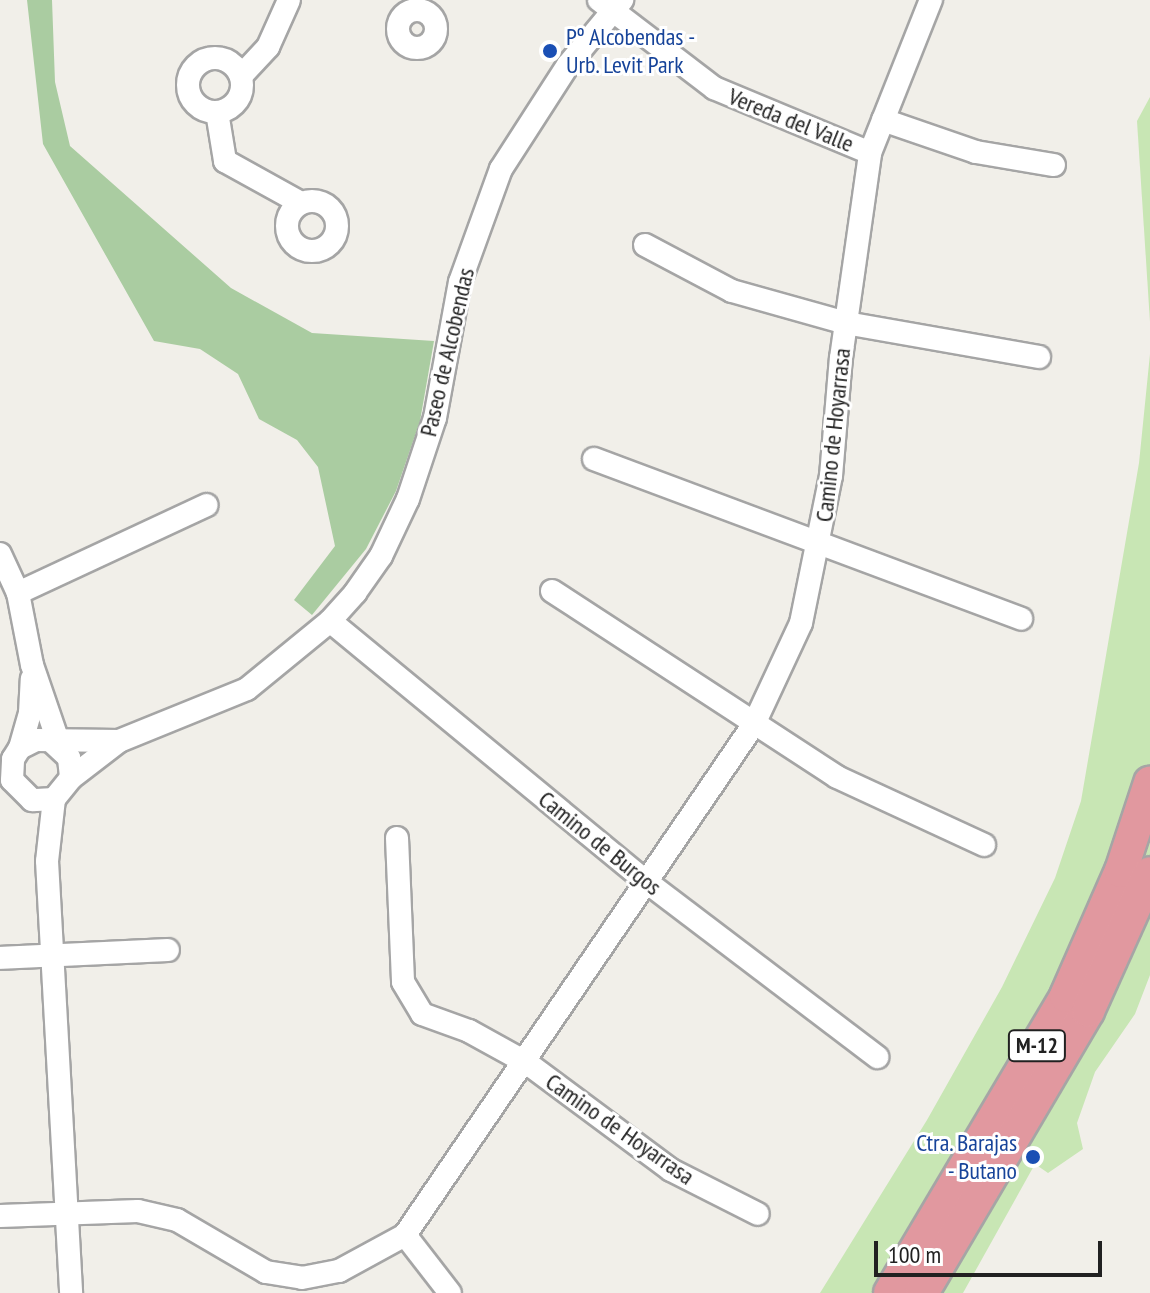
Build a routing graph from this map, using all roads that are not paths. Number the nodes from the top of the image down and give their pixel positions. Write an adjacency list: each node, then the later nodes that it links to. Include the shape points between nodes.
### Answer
1 (289, 0): 4 (street, via 268,47)
2 (931, 0): 6 (street, Camino de Hoyarrasa)
3 (611, 4): 7 (street, Vereda del Valle, via 714,88); 20 (street, Paseo de Alcobendas, via 501,169 460,282 435,418 408,499 381,556)
4 (241, 76): 5 (street, via 240,97); 5 (street, via 217,58 191,74 196,104)
5 (217, 112): 9 (street, via 225,161)
6 (883, 120): 7 (street, Camino de Hoyarrasa); 8 (street, via 976,152)
7 (870, 153): 11 (street, Camino de Hoyarrasa)
8 (1054, 165)
9 (301, 203)
10 (645, 245): 11 (street, Camino de Hoyarrasa, via 732,291)
11 (846, 323): 12 (street, Camino de Hoyarrasa); 15 (street, Camino de Hoyarrasa)
12 (1039, 357)
13 (594, 459): 15 (street, Camino de Hoyarrasa)
14 (207, 505): 18 (street)
15 (820, 547): 19 (street, Camino de Hoyarrasa); 22 (street, Camino de Hoyarrasa, via 801,623)
16 (0, 554): 18 (street)
17 (552, 591): 22 (street)
18 (18, 593): 21 (street)
19 (1021, 619)
20 (330, 621): 23 (street, Paseo de Alcobendas, via 247,689); 34 (street, Camino de Burgos)
21 (32, 665): 24 (street); 25 (street, via 30,713)
22 (754, 724): 31 (street, via 837,777); 34 (street, Camino de Hoyarrasa)
23 (119, 741): 24 (street, Paseo de Alcobendas); 26 (street, Paseo de Alcobendas)
24 (56, 743): 25 (street); 26 (street, via 69,758)
25 (11, 759): 28 (street)
26 (71, 778): 29 (street)
27 (1150, 783): 46 (highway, M-12, via 1116,884 1066,996)
28 (14, 793): 29 (street); 32 (street, via 36,818)
29 (54, 799): 32 (street)
30 (397, 838): 39 (street, Camino de Hoyarrasa, via 403,982 422,1014 469,1031)
31 (984, 845)
32 (47, 861): 36 (street)
33 (1150, 873): 47 (highway, M-12, via 1088,1011)
34 (644, 880): 38 (street, Camino de Burgos); 39 (street, Camino de Hoyarrasa)
35 (168, 950): 36 (street)
36 (53, 956): 37 (street); 40 (street)
37 (0, 958)
38 (877, 1057)
39 (527, 1063): 41 (street, Camino de Hoyarrasa, via 671,1170); 43 (street, Camino de Hoyarrasa)
40 (66, 1212): 42 (street, Camino de Hoyarrasa); 43 (street, Camino de Hoyarrasa, via 138,1211 177,1220 266,1272 302,1278 339,1271); 44 (street)
41 (758, 1214)
42 (0, 1216)
43 (405, 1235): 45 (street)
44 (71, 1293)
45 (450, 1293)
46 (890, 1293)
47 (922, 1293)

